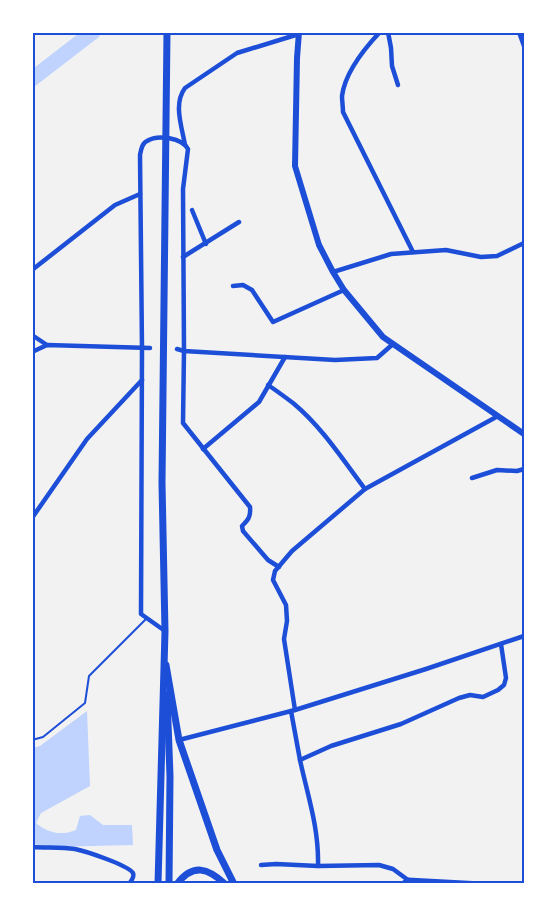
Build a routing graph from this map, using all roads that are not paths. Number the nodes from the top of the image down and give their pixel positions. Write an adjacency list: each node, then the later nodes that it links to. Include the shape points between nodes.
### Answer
1 (167, 32): 40 (main road, via 162,483)
2 (380, 32): 14 (street, via 349,75 342,96 343,112)
3 (388, 32): 7 (street)
4 (519, 32): 6 (street)
5 (299, 33): 8 (street, via 237,53 185,88 179,107); 17 (main road, via 295,166 319,246)
6 (524, 46)
7 (398, 85)
8 (186, 145): 9 (street, via 161,138 146,141 140,155); 15 (street)
9 (140, 194): 16 (street, via 115,205); 23 (street)
10 (192, 210): 13 (street)
11 (239, 222): 13 (street)
12 (524, 243): 14 (street, via 497,256 481,257 446,250)
13 (206, 244): 15 (street)
14 (413, 252): 17 (street, via 380,257)
15 (183, 258): 26 (street)
16 (32, 270)
17 (333, 272): 19 (main road)
18 (233, 286): 19 (street, via 242,285 252,290 273,322)
19 (344, 290): 21 (main road, via 383,337)
20 (32, 335): 22 (street)
21 (393, 344): 28 (street, via 377,358); 31 (main road)
22 (47, 345): 23 (street); 27 (street)
23 (142, 348): 24 (street); 29 (street)
24 (150, 348)
25 (177, 349): 26 (street)
26 (184, 351): 28 (street); 33 (street, via 183,423)
27 (32, 352)
28 (285, 357): 30 (street)
29 (142, 380): 37 (street, via 87,439); 39 (street, via 141,614)
30 (268, 385): 33 (street, via 259,402); 36 (street, via 309,418)
31 (498, 416): 32 (main road); 36 (street)
32 (524, 434)
33 (203, 449): 38 (street, via 250,507 251,514 242,526 243,531 268,560)
34 (524, 469): 35 (street, via 497,470)
35 (472, 478)
36 (365, 489): 38 (street, via 292,551)
37 (32, 518)
38 (279, 567): 44 (street, via 273,578 286,605 284,639)
39 (146, 618): 40 (street); 45 (lane, via 89,676 85,703 43,737)
40 (164, 631): 43 (main road)
41 (524, 636): 42 (street)
42 (501, 644): 44 (street); 47 (street, via 506,678 498,690 483,697 470,695 460,698 401,724 331,746)
43 (164, 652): 46 (main road); 53 (main road); 54 (main road, via 168,718)
44 (293, 710): 46 (street); 47 (street)
45 (32, 740)
46 (179, 740): 57 (main road, via 217,850)
47 (300, 760): 50 (street, via 315,822)
48 (32, 847): 52 (street, via 76,849 99,856 133,873)
49 (261, 865): 50 (street)
50 (318, 866): 51 (street, via 379,865 393,868)
51 (408, 882): 58 (street); 59 (street)
52 (129, 884)
53 (158, 884)
54 (169, 884)
55 (177, 884): 56 (main road, via 191,871 199,869)
56 (226, 884)
57 (234, 884)
58 (402, 884)
59 (482, 884)

